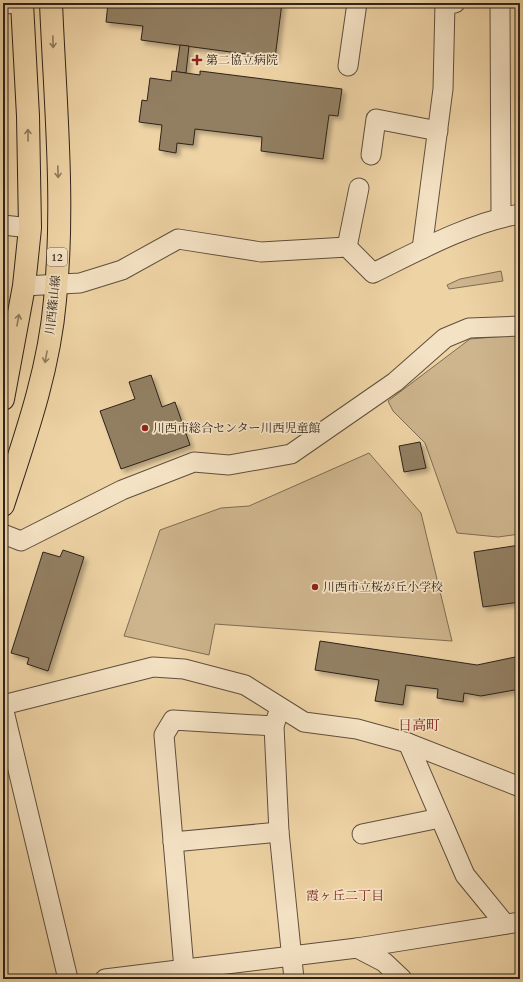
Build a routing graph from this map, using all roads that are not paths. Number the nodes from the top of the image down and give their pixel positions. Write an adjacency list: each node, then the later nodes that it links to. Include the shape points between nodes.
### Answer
1 (22, 3): 6 (street); 14 (main road, one-way to 1)
2 (51, 3): 17 (main road, 川西篠山線 / 12, one-way to 17, via 59,214)
3 (357, 3): 7 (street)
4 (455, 3): 8 (street, via 445,4 443,89)
5 (500, 3): 12 (street)
6 (3, 4)
7 (348, 66)
8 (438, 131): 9 (street, via 376,120); 16 (street)
9 (371, 155)
10 (359, 188): 15 (street)
11 (520, 214): 12 (street)
12 (501, 217): 16 (street)
13 (3, 225): 14 (street)
14 (30, 228): 18 (main road)
15 (347, 247): 16 (street, via 373,273); 17 (street, via 261,252 178,239 122,270 80,283)
16 (422, 249)
17 (56, 284): 18 (street); 21 (main road, 川西篠山線 / 12, one-way to 21, via 41,388)
18 (24, 286): 20 (main road, one-way to 18)
19 (520, 326): 22 (street, via 469,328 446,338 395,382 291,454 229,465 194,462 122,490 21,541)
20 (3, 399)
21 (3, 505)
22 (3, 534)
23 (3, 706): 24 (street, via 153,667 184,669 245,686); 38 (street)
24 (280, 708): 25 (street); 26 (street, via 304,722 357,729)
25 (274, 726): 29 (street); 31 (street, via 173,720 164,735)
26 (408, 743): 27 (street); 28 (street)
27 (520, 787)
28 (440, 818): 30 (street); 32 (street, via 465,875)
29 (279, 832): 31 (street); 34 (street)
30 (362, 834)
31 (173, 842): 35 (street)
32 (512, 923): 33 (street)
33 (357, 948): 34 (street); 40 (street, via 384,962)
34 (291, 955): 36 (street); 39 (street)
35 (184, 969): 36 (street); 37 (street)
36 (235, 971)
37 (117, 978)
38 (68, 979)
39 (294, 979)
40 (402, 979)

